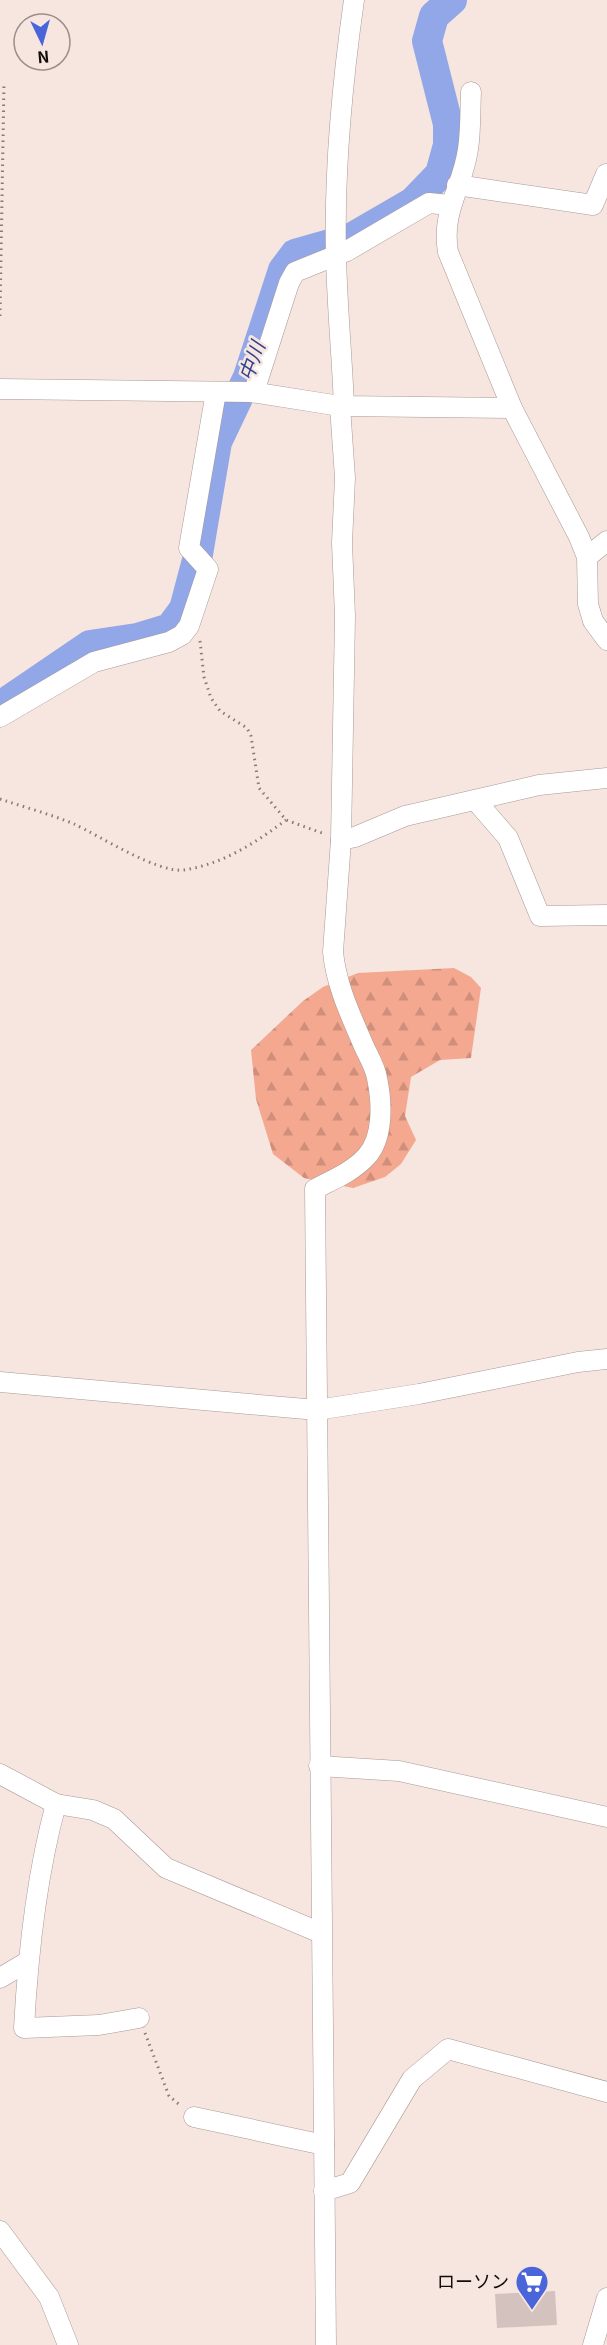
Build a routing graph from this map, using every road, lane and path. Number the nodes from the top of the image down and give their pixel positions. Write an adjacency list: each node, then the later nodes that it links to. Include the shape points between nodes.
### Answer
1 (354, 0): 7 (street, via 345,62)
2 (4, 82): 8 (path)
3 (471, 92): 5 (street, via 468,149)
4 (606, 174): 5 (street, via 593,205)
5 (457, 185): 6 (street)
6 (449, 205): 7 (street, via 429,203); 12 (street, via 445,234 448,252)
7 (336, 255): 10 (street, via 296,272); 11 (street)
8 (0, 316)
9 (0, 389): 10 (street)
10 (239, 392): 11 (street); 17 (street, via 189,548 208,569 189,626 169,642 94,662)
11 (342, 406): 12 (street); 22 (street, via 345,616)
12 (512, 408): 14 (street)
13 (607, 541): 14 (street)
14 (587, 557): 16 (street, via 588,604 593,621)
15 (200, 638): 21 (path, via 204,677 211,698 220,711 247,728 259,788)
16 (607, 640)
17 (0, 717)
18 (607, 778): 20 (street, via 539,785)
19 (0, 799): 21 (path, via 72,824 147,861 182,870 243,850)
20 (476, 801): 22 (street, via 405,816); 23 (street, via 508,837 540,916)
21 (286, 820): 22 (path)
22 (341, 840): 26 (street, via 335,970 377,1076 379,1134 368,1155 355,1167 315,1189)
23 (607, 915)
24 (607, 1359): 26 (street)
25 (0, 1382): 26 (street)
26 (316, 1410): 27 (street)
27 (319, 1766): 30 (street, via 399,1771); 31 (street)
28 (0, 1774): 29 (street)
29 (56, 1804): 31 (street, via 93,1810 114,1819 166,1868); 32 (street)
30 (607, 1817)
31 (321, 1933): 37 (street)
32 (27, 1962): 33 (street); 34 (street, via 24,2028 99,2025)
33 (0, 1978)
34 (138, 2018): 36 (path, via 169,2096)
35 (607, 2092): 38 (street, via 448,2049 412,2079 350,2183)
36 (194, 2117): 37 (street)
37 (324, 2145): 38 (street)
38 (324, 2191): 42 (street)
39 (0, 2231): 41 (street, via 49,2297)
40 (607, 2298): 43 (street)
41 (68, 2345)
42 (326, 2345)
43 (593, 2345)

